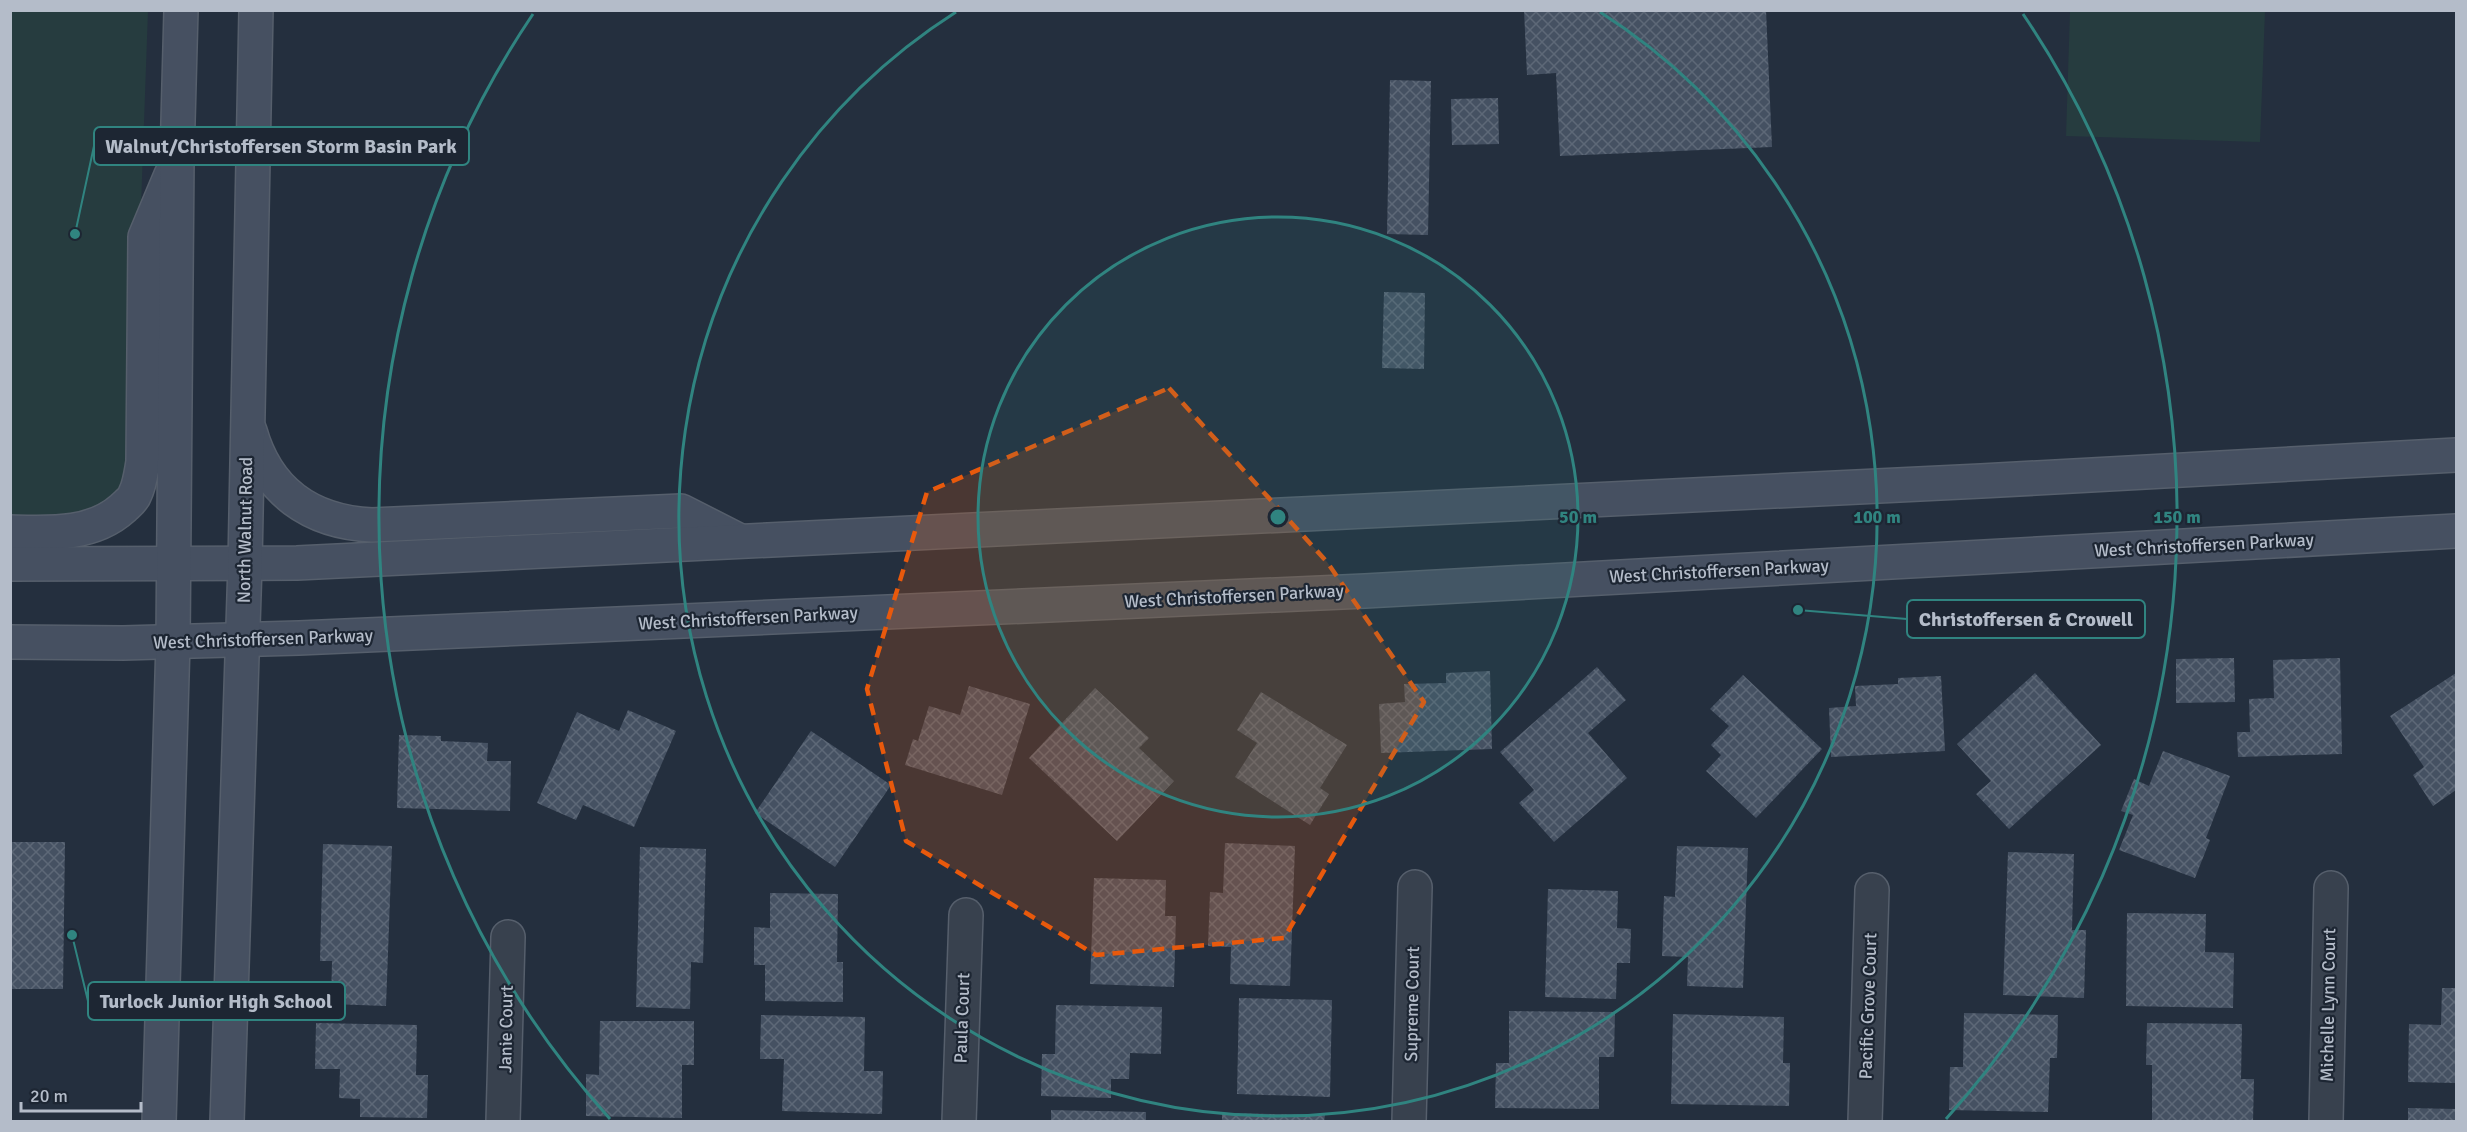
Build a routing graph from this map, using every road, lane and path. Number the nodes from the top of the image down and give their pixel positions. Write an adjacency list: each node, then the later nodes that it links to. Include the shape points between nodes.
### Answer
1 (181, 10): 3 (street)
2 (256, 10): 4 (street, North Walnut Road)
3 (177, 159): 7 (street, via 145,237 143,462 134,497 109,519 74,531); 11 (street)
4 (246, 418): 8 (street, via 262,460 289,496 312,511 342,522 372,525 681,511); 10 (street, North Walnut Road)
5 (2457, 455): 8 (street)
6 (2457, 531): 12 (street, West Christoffersen Parkway, via 1365,591)
7 (10, 532)
8 (740, 541): 10 (street)
9 (10, 564): 11 (street)
10 (245, 564): 11 (street); 12 (street, North Walnut Road)
11 (174, 565): 14 (street)
12 (243, 640): 14 (street, West Christoffersen Parkway); 21 (street, North Walnut Road)
13 (10, 642): 14 (street, West Christoffersen Parkway)
14 (173, 642): 20 (street)
15 (1414, 887): 24 (street, Supreme Court)
16 (2331, 888): 26 (street, Michelle Lynn Court)
17 (1872, 890): 25 (street, Pacific Grove Court)
18 (966, 915): 23 (street, Paula Court)
19 (508, 937): 22 (street, Janie Court)
20 (159, 1122)
21 (227, 1122)
22 (503, 1122)
23 (959, 1122)
24 (1409, 1122)
25 (1865, 1122)
26 (2326, 1122)

